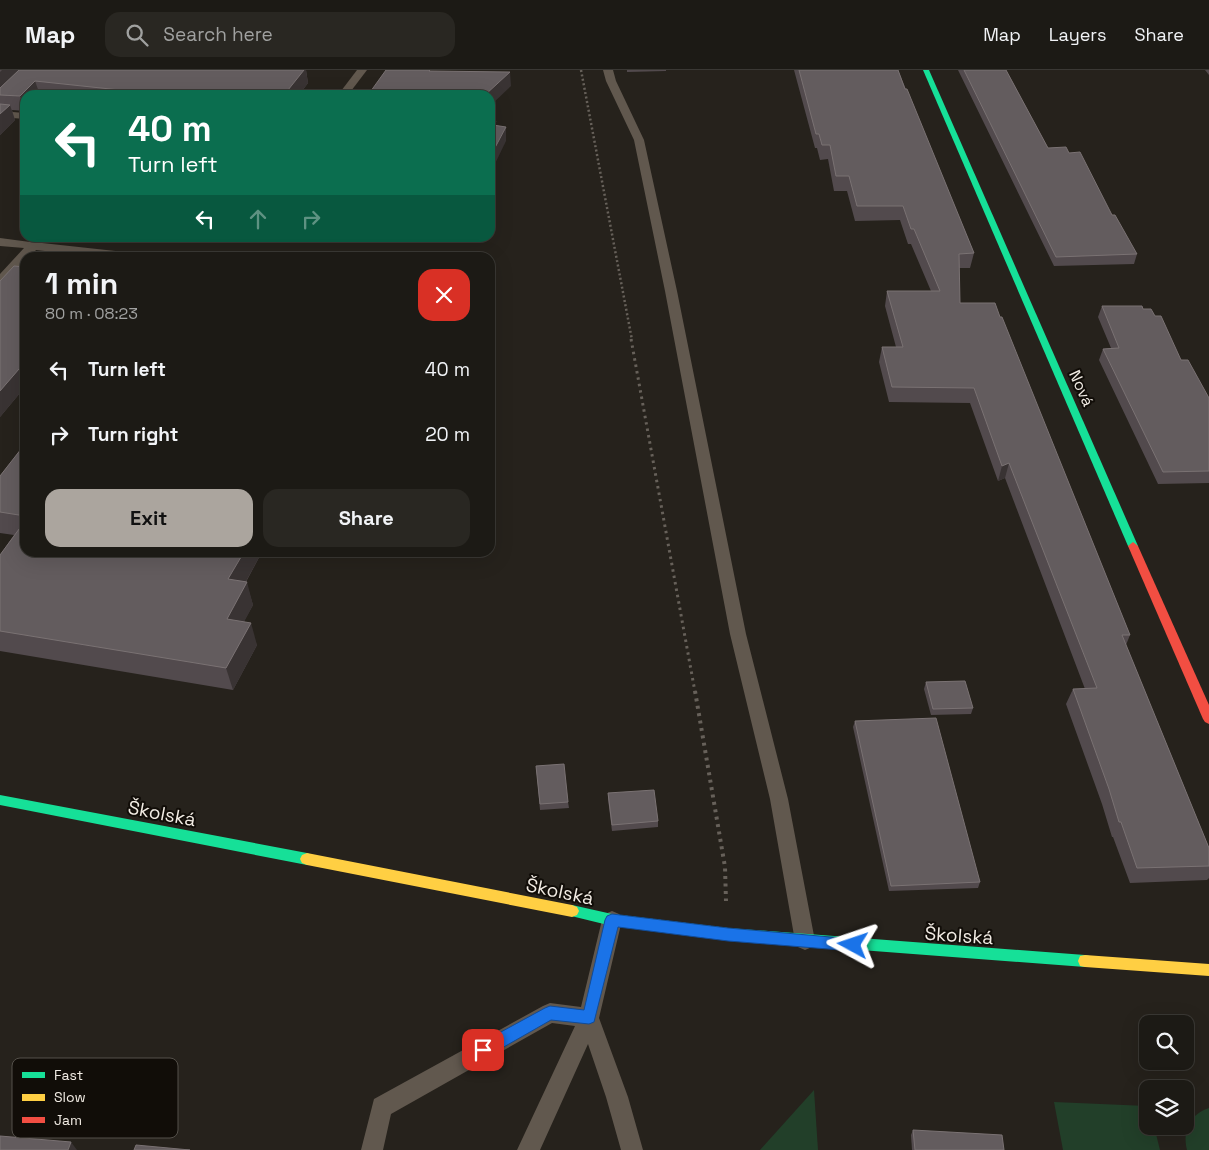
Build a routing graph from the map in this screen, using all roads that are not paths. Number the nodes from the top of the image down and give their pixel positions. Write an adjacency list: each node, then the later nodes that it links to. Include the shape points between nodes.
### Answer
1 (362, 70): 4 (lane)
2 (608, 70): 18 (lane, via 638,140 738,634 778,800)
3 (926, 70): 15 (street, Nová)
4 (347, 90)
5 (0, 114): 6 (lane)
6 (20, 116)
7 (20, 241): 8 (lane)
8 (0, 242)
9 (36, 242): 11 (lane)
10 (43, 242): 12 (lane)
11 (27, 252)
12 (106, 252)
13 (20, 259): 14 (lane)
14 (0, 281)
15 (1209, 719)
16 (0, 800): 17 (street, Školská)
17 (612, 920): 18 (street, Školská); 20 (lane)
18 (805, 941): 19 (street, Školská)
19 (1209, 970)
20 (589, 1018): 21 (lane, via 550,1013 382,1107); 22 (lane); 23 (lane)
21 (372, 1150)
22 (528, 1150)
23 (632, 1150)

